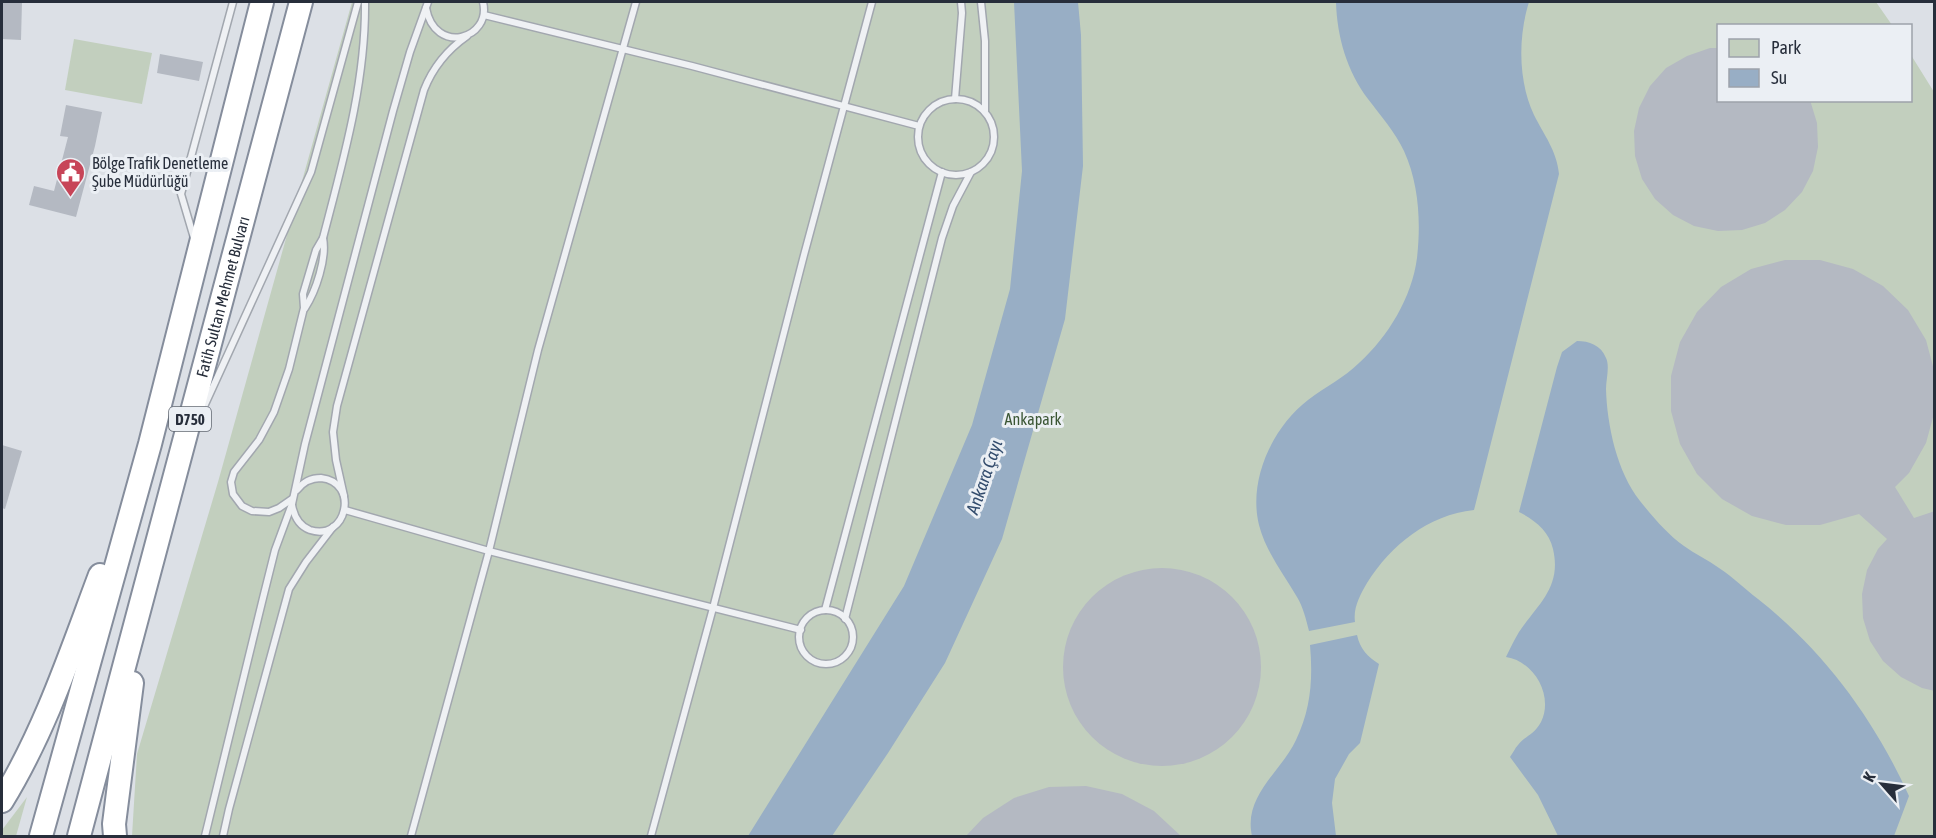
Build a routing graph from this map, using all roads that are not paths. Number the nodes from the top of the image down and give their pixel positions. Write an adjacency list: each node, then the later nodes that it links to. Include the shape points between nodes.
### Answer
1 (233, 2): 21 (lane, via 181,194)
2 (262, 2): 21 (highway, Fatih Sultan Mehmet Bulvarı / D750)
3 (301, 2): 25 (highway, Fatih Sultan Mehmet Bulvarı / D750)
4 (358, 2): 22 (lane, via 311,172)
5 (365, 2): 27 (lane, via 366,24 351,126 323,238 303,294 304,308 289,369 274,412 231,482 233,494 252,511 269,512)
6 (483, 2): 12 (lane)
7 (636, 2): 14 (lane)
8 (872, 2): 16 (lane)
9 (961, 2): 15 (lane)
10 (981, 2): 17 (lane)
11 (427, 5): 13 (lane, via 429,20 441,34); 27 (lane, via 393,111)
12 (484, 15): 13 (lane); 14 (lane)
13 (467, 36): 26 (lane, via 452,46 424,90 340,394 333,432)
14 (624, 49): 16 (lane); 30 (lane, via 538,350)
15 (955, 99): 17 (lane, via 972,102); 18 (lane, via 936,104)
16 (845, 106): 18 (lane); 32 (lane)
17 (985, 112): 20 (lane, via 994,131 994,144 982,165)
18 (919, 126): 19 (lane, via 920,149 926,160)
19 (942, 172): 20 (lane); 33 (lane)
20 (971, 172): 34 (lane, via 942,238)
21 (198, 254): 24 (highway, Fatih Sultan Mehmet Bulvarı / D750)
22 (201, 413)
23 (196, 424): 25 (lane)
24 (150, 444): 36 (highway, via 37,737); 37 (highway, Fatih Sultan Mehmet Bulvarı / D750)
25 (177, 466): 31 (highway, Fatih Sultan Mehmet Bulvarı / D750)
26 (344, 496): 27 (lane, via 333,482 316,478 308,480); 28 (lane)
27 (293, 499): 29 (lane, via 301,525 325,531); 40 (lane, via 262,597)
28 (345, 510): 29 (lane); 30 (lane)
29 (333, 527): 41 (lane, via 289,589)
30 (489, 551): 32 (lane); 42 (lane)
31 (143, 596): 38 (highway, Fatih Sultan Mehmet Bulvarı / D750); 39 (highway)
32 (713, 608): 35 (lane); 43 (lane)
33 (825, 610): 34 (lane); 35 (lane, via 810,615)
34 (845, 619): 35 (lane, via 853,639 851,648 839,661 822,663 806,655 801,647)
35 (801, 630)
36 (2, 801)
37 (41, 837)
38 (79, 837)
39 (115, 837)
40 (205, 837)
41 (223, 837)
42 (411, 837)
43 (651, 837)

